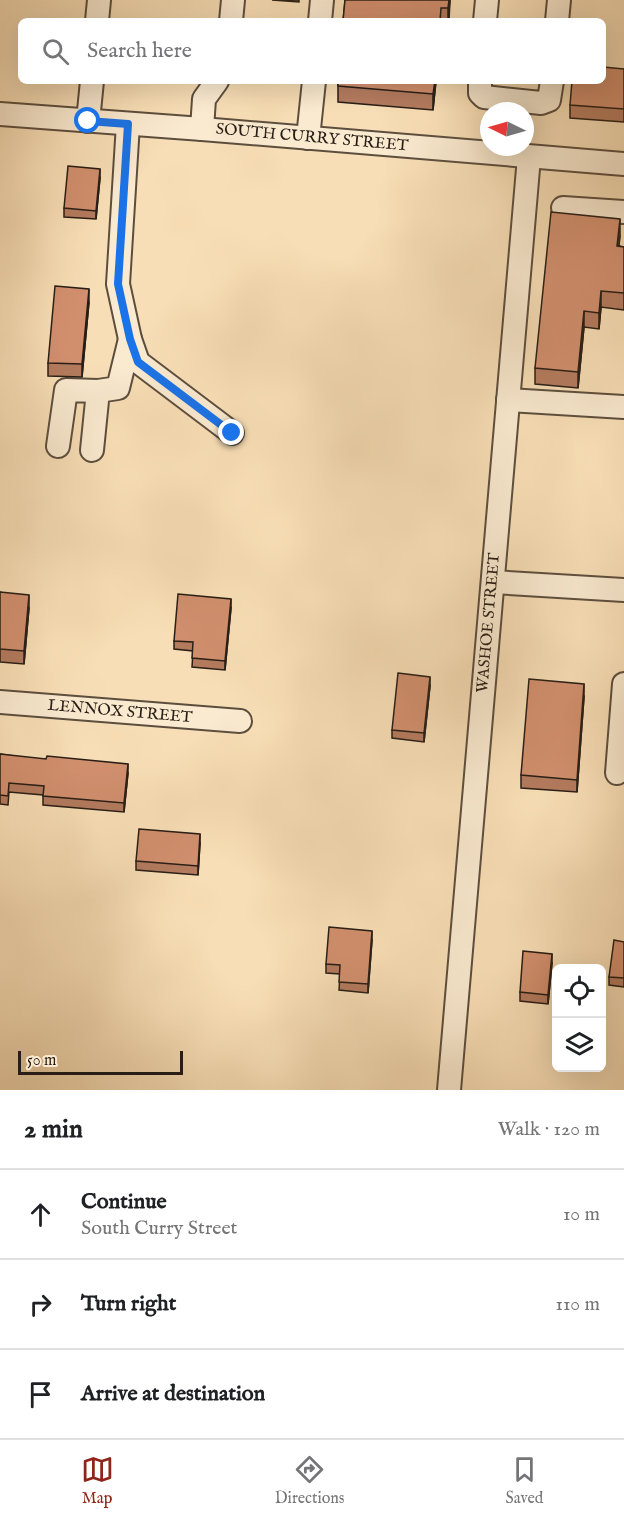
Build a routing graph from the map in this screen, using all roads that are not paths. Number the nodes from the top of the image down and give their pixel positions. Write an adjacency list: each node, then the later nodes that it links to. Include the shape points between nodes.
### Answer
1 (99, 0): 6 (street)
2 (233, 0): 7 (street)
3 (322, 0): 8 (street)
4 (487, 0): 9 (street)
5 (559, 0): 10 (street)
6 (98, 18)
7 (231, 18)
8 (320, 18)
9 (485, 18)
10 (557, 18)
11 (92, 84): 19 (street)
12 (215, 84): 21 (street, via 204,99)
13 (314, 84): 22 (street)
14 (480, 84): 16 (street, via 484,97)
15 (552, 84): 17 (street, via 549,100)
16 (500, 102)
17 (534, 103)
18 (0, 114): 19 (street, SOUTH CURRY STREET)
19 (88, 121): 20 (street, SOUTH CURRY STREET)
20 (128, 124): 21 (street, SOUTH CURRY STREET); 29 (street, via 118,284)
21 (202, 129): 22 (street, SOUTH CURRY STREET)
22 (308, 138): 23 (street, SOUTH CURRY STREET)
23 (480, 149)
24 (525, 156): 25 (street, SOUTH CURRY STREET)
25 (529, 157): 26 (street, SOUTH CURRY STREET); 31 (street, WASHOE STREET)
26 (624, 164)
27 (563, 208): 28 (street)
28 (624, 212)
29 (130, 339): 30 (street, via 118,388); 33 (street, via 138,362)
30 (98, 391): 34 (street, via 66,390); 35 (street)
31 (508, 400): 32 (street); 36 (street, WASHOE STREET)
32 (624, 407)
33 (232, 433)
34 (58, 446)
35 (92, 450)
36 (492, 582): 37 (street); 42 (street, WASHOE STREET)
37 (624, 590)
38 (624, 684): 41 (street)
39 (0, 702): 40 (street, LENNOX STREET)
40 (240, 721)
41 (616, 773)
42 (449, 1090)

